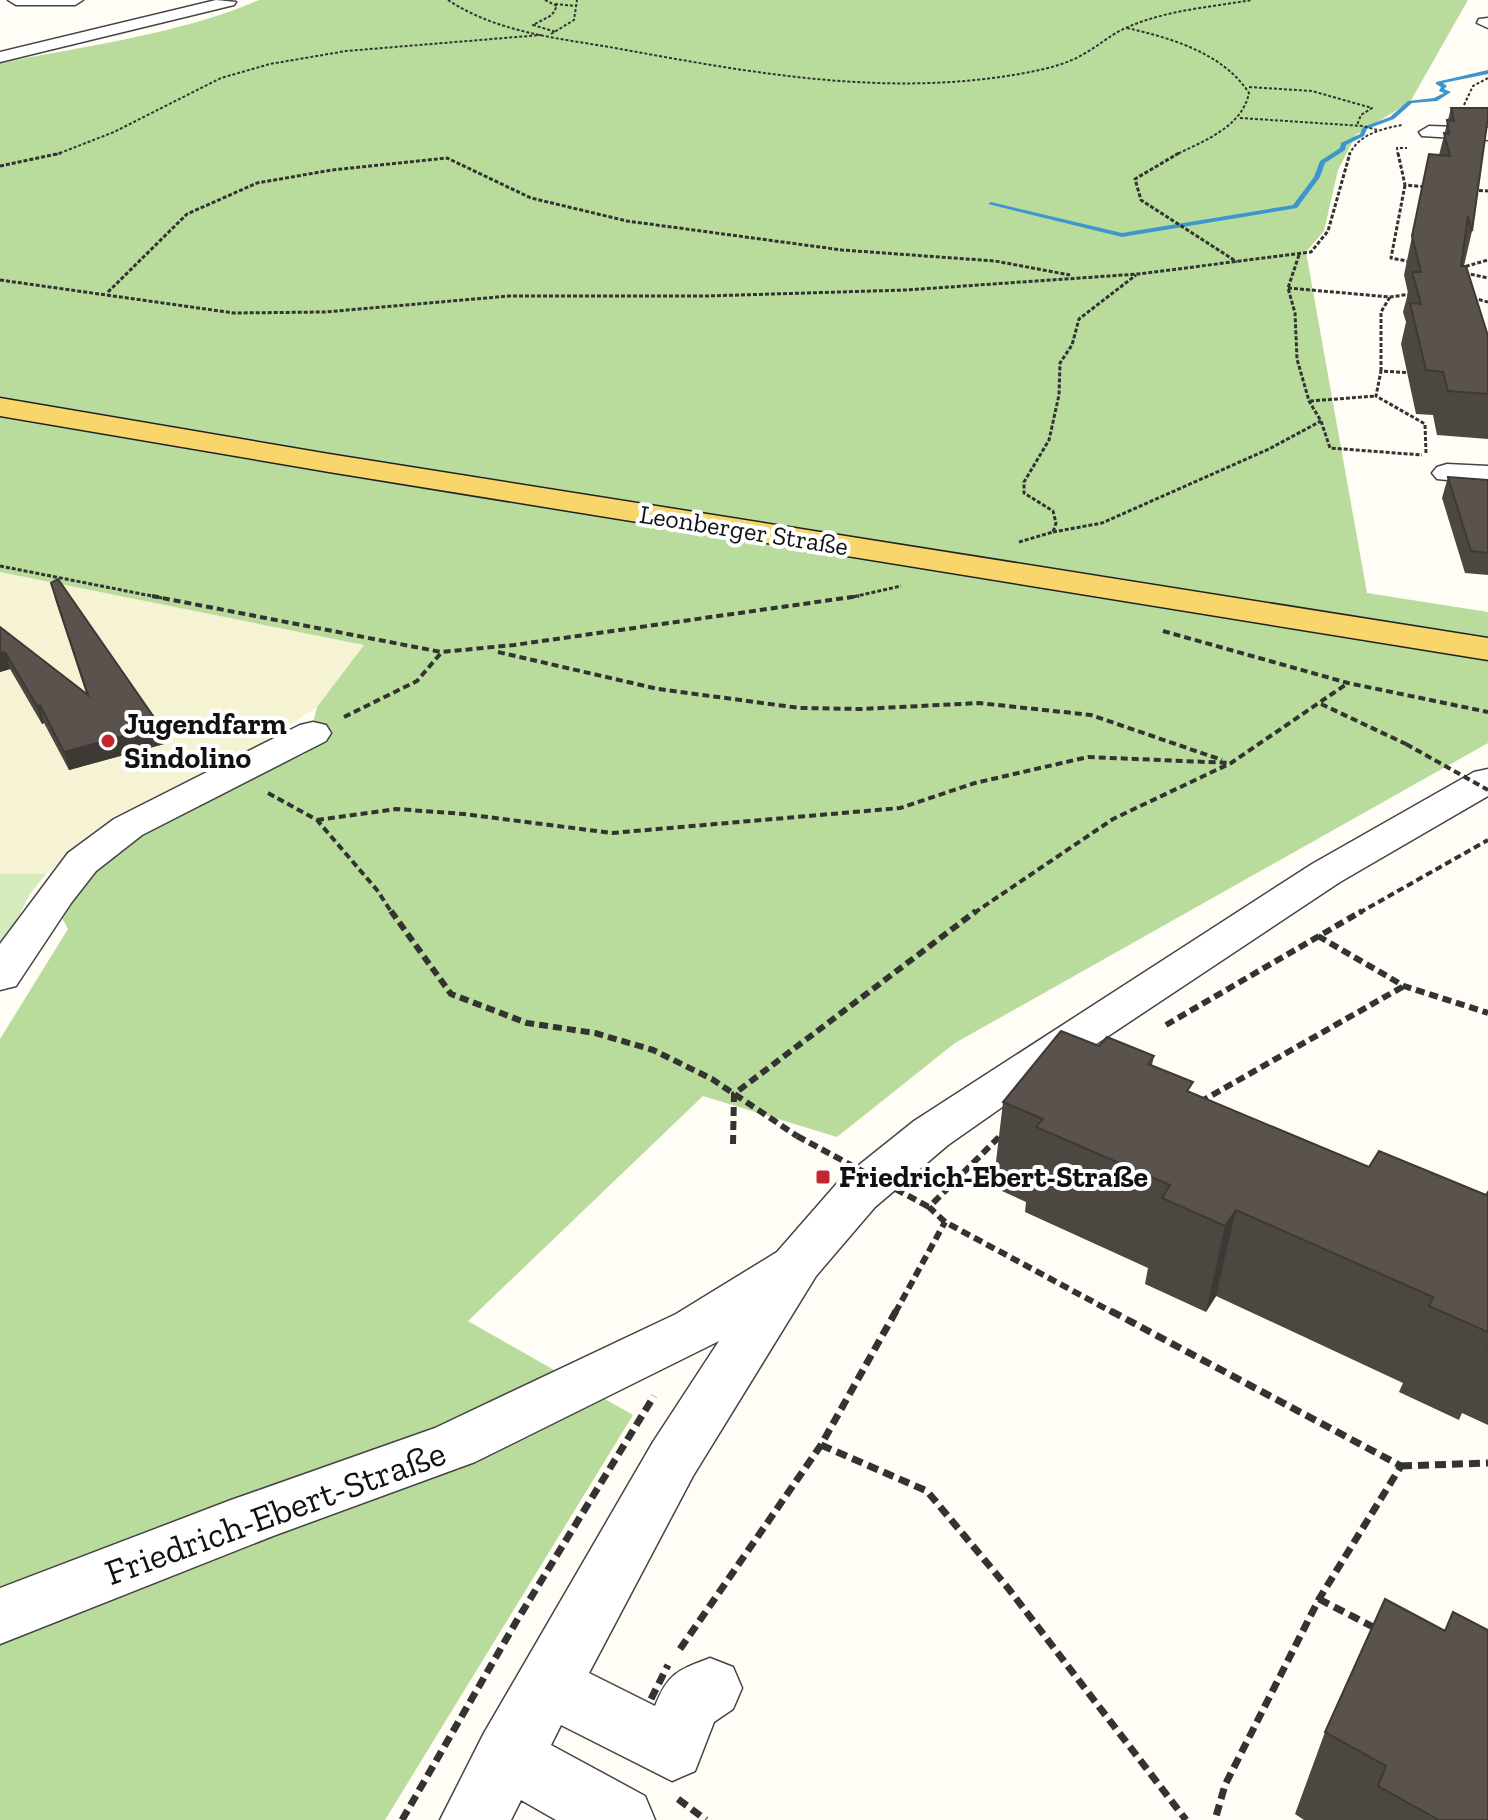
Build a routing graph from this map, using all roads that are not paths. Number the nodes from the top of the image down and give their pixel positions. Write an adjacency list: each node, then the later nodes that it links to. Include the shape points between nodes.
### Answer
1 (16, 0): 4 (street)
2 (75, 0): 4 (street)
3 (183, 0): 7 (street)
4 (68, 1): 6 (street)
5 (228, 2): 8 (street)
6 (33, 8)
7 (30, 32)
8 (0, 57)
9 (1429, 132): 10 (street)
10 (1488, 134)
11 (0, 407): 14 (main road, Leonberger Straße)
12 (1436, 464): 13 (street)
13 (1488, 475)
14 (1488, 649)
15 (313, 733): 17 (street, via 128,827 82,862)
16 (1488, 780): 18 (street, Friedrich-Ebert-Straße, via 1326,873 931,1133 857,1194)
17 (0, 976)
18 (798, 1262): 19 (street, Friedrich-Ebert-Straße, via 695,1329 455,1445); 21 (street, Friedrich-Ebert-Straße, via 673,1459)
19 (0, 1616)
20 (676, 1684): 21 (street, via 689,1702 672,1749)
21 (547, 1685): 22 (street, Friedrich-Ebert-Straße)
22 (507, 1756): 23 (street, Friedrich-Ebert-Straße); 24 (street)
23 (474, 1820)
24 (621, 1820)

